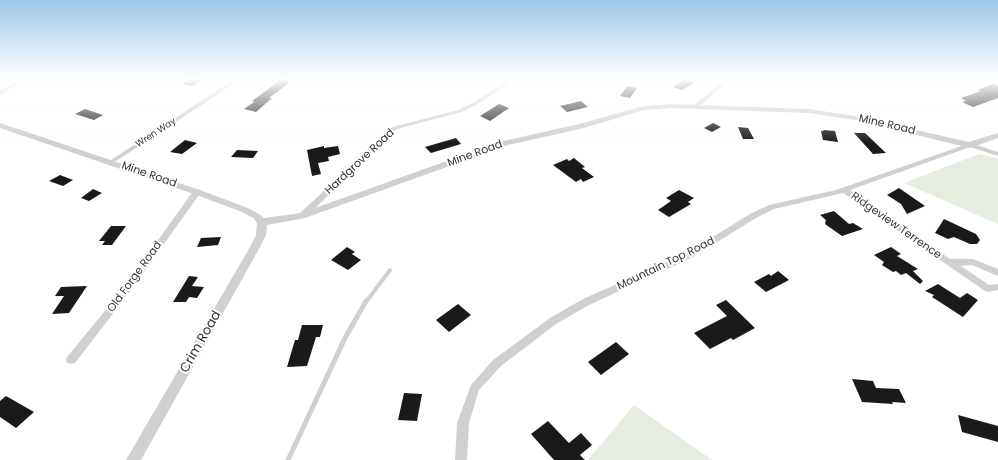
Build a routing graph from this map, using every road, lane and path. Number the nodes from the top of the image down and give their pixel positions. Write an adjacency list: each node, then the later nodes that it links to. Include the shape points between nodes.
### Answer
1 (207, 99): 11 (street, Wren Way)
2 (482, 99): 14 (street, Hardgrove Road, via 460,110 395,128)
3 (704, 99): 4 (street)
4 (695, 107): 7 (street, Mine Road, via 798,110 837,115); 14 (street, Mine Road, via 644,108 506,143)
5 (0, 125): 11 (street, Mine Road)
6 (998, 135): 7 (street)
7 (970, 145): 8 (street); 12 (street, Mountain Top Road)
8 (982, 150): 9 (street); 10 (street)
9 (998, 154)
10 (998, 158)
11 (111, 162): 13 (street, Mine Road)
12 (844, 190): 16 (street, Ridgeview Terrence); 23 (street, Mountain Top Road, via 764,211 690,255 586,302 553,321 497,363 475,388 463,423)
13 (197, 192): 15 (street, Mine Road, via 245,210); 20 (street, Old Forge Road, via 126,291)
14 (302, 216): 15 (street, Mine Road)
15 (262, 222): 21 (street, Crim Road, via 261,235 255,247)
16 (948, 261): 18 (street, Ridgeview Terrence, via 974,262); 19 (street, Ridgeview Terrence, via 988,289)
17 (390, 270): 22 (lane, via 370,296 345,338)
18 (998, 272)
19 (998, 287)
20 (71, 360)
21 (133, 460)
22 (288, 460)
23 (461, 460)

